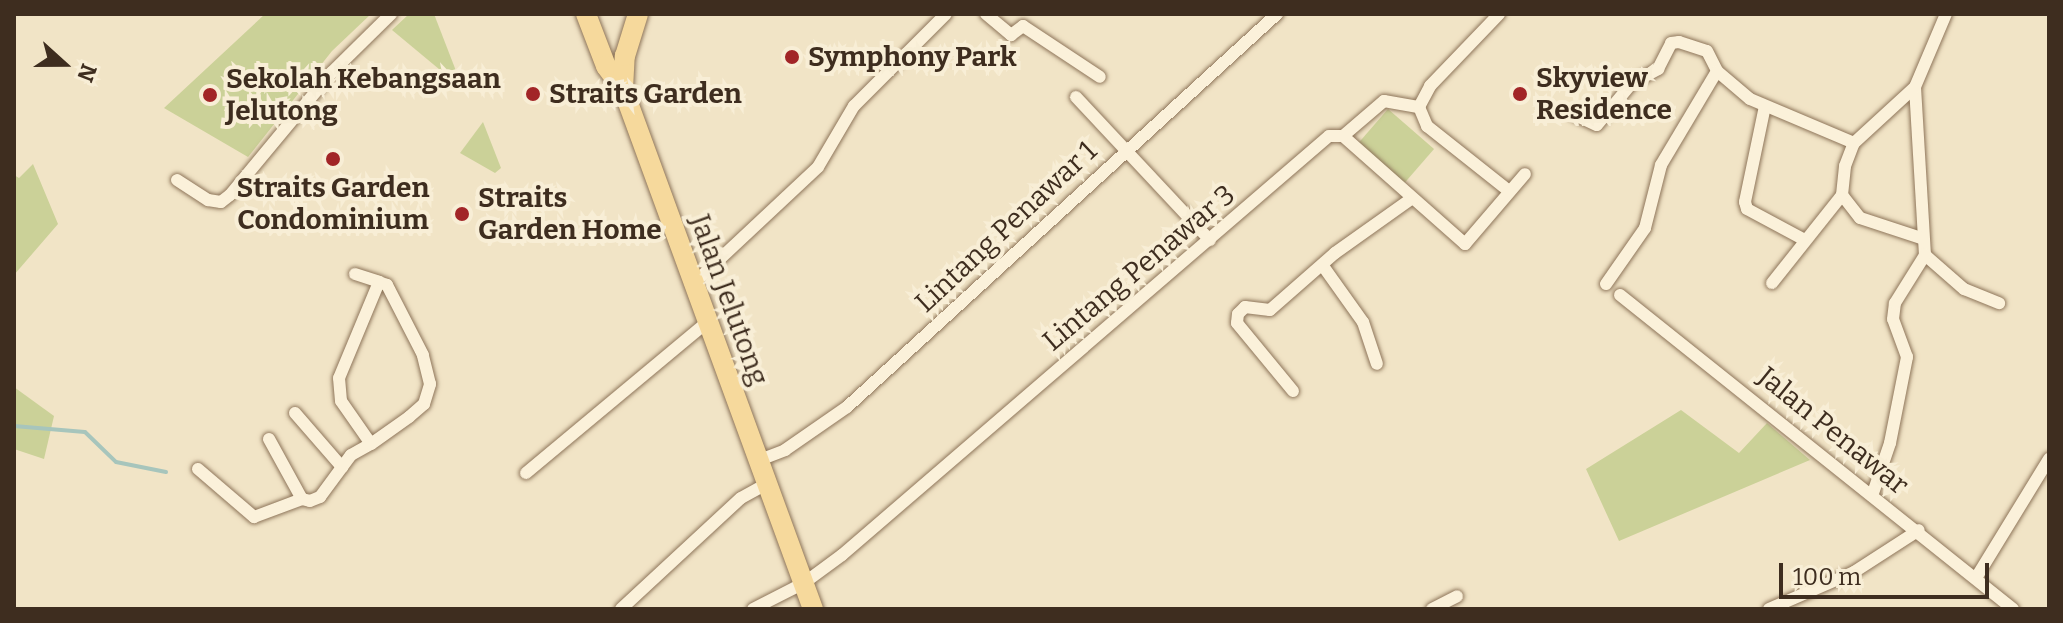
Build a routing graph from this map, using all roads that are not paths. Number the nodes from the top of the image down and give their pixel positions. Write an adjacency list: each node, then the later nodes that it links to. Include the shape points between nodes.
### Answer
1 (391, 14): 22 (street, via 332,72 221,202 208,200)
2 (586, 14): 13 (main road, Jalan Jelutong, via 606,66)
3 (638, 14): 13 (main road, via 625,56)
4 (946, 14): 34 (street, via 854,106 818,167)
5 (986, 14): 9 (street, via 1010,35)
6 (1277, 14): 20 (street, Lintang Penawar 1)
7 (1499, 14): 16 (street, via 1430,86)
8 (1946, 14): 12 (street)
9 (1026, 20): 11 (street)
10 (1717, 71): 15 (street, via 1732,87); 17 (street, via 1707,51 1675,42 1658,69 1632,83 1597,125); 35 (street, via 1661,165 1645,228)
11 (1100, 77)
12 (1915, 87): 19 (street); 26 (street)
13 (623, 89): 34 (main road, Jalan Jelutong)
14 (1076, 97): 20 (street)
15 (1765, 106): 19 (street); 27 (street, via 1745,202 1747,209)
16 (1419, 107): 18 (street, Lintang Penawar 3, via 1384,101); 23 (street, via 1427,126)
17 (1573, 114)
18 (1343, 136): 25 (street); 28 (street, Lintang Penawar 3, via 1329,136)
19 (1854, 143): 24 (street)
20 (1125, 150): 28 (street); 45 (street, Lintang Penawar 1, via 847,407 785,450)
21 (1525, 174): 23 (street)
22 (177, 180)
23 (1509, 191): 25 (street, via 1465,244)
24 (1842, 195): 26 (street, via 1860,218); 27 (street)
25 (1411, 199): 30 (street)
26 (1921, 238): 29 (street)
27 (1803, 239): 33 (street)
28 (1210, 240): 54 (street, Lintang Penawar 3)
29 (1925, 255): 37 (street, via 1964,289); 50 (street, via 1895,303 1893,319 1907,357)
30 (1323, 266): 39 (street, via 1363,322); 40 (street, via 1266,313 1250,306 1238,314 1237,323)
31 (355, 274): 32 (street)
32 (379, 282): 43 (street, via 339,378 341,401); 43 (street, via 387,285 419,346 430,384 424,404)
33 (1772, 283)
34 (693, 284): 38 (main road, Jalan Jelutong)
35 (1606, 284)
36 (1620, 295): 50 (street, Jalan Penawar)
37 (1999, 303)
38 (707, 322): 45 (main road, Jalan Jelutong); 48 (street)
39 (1377, 364)
40 (1293, 391)
41 (295, 413): 46 (street)
42 (269, 439): 51 (street)
43 (371, 444): 46 (street)
44 (2049, 459): 53 (street)
45 (757, 461): 49 (main road, Jalan Jelutong)
46 (342, 467): 51 (street, via 320,497)
47 (198, 469): 51 (street, via 254,517)
48 (526, 473)
49 (766, 484): 54 (main road, Jalan Jelutong); 56 (street, via 741,498)
50 (1872, 496): 52 (street, Jalan Penawar)
51 (302, 499)
52 (1919, 530): 53 (street, Jalan Penawar); 60 (street, via 1854,572)
53 (1976, 578): 61 (street, Jalan Penawar)
54 (804, 583): 57 (street, Lintang Penawar 3); 58 (main road, Jalan Jelutong)
55 (1457, 596): 59 (street)
56 (621, 609)
57 (753, 609)
58 (813, 609)
59 (1432, 609)
60 (1769, 609)
61 (2013, 609)

